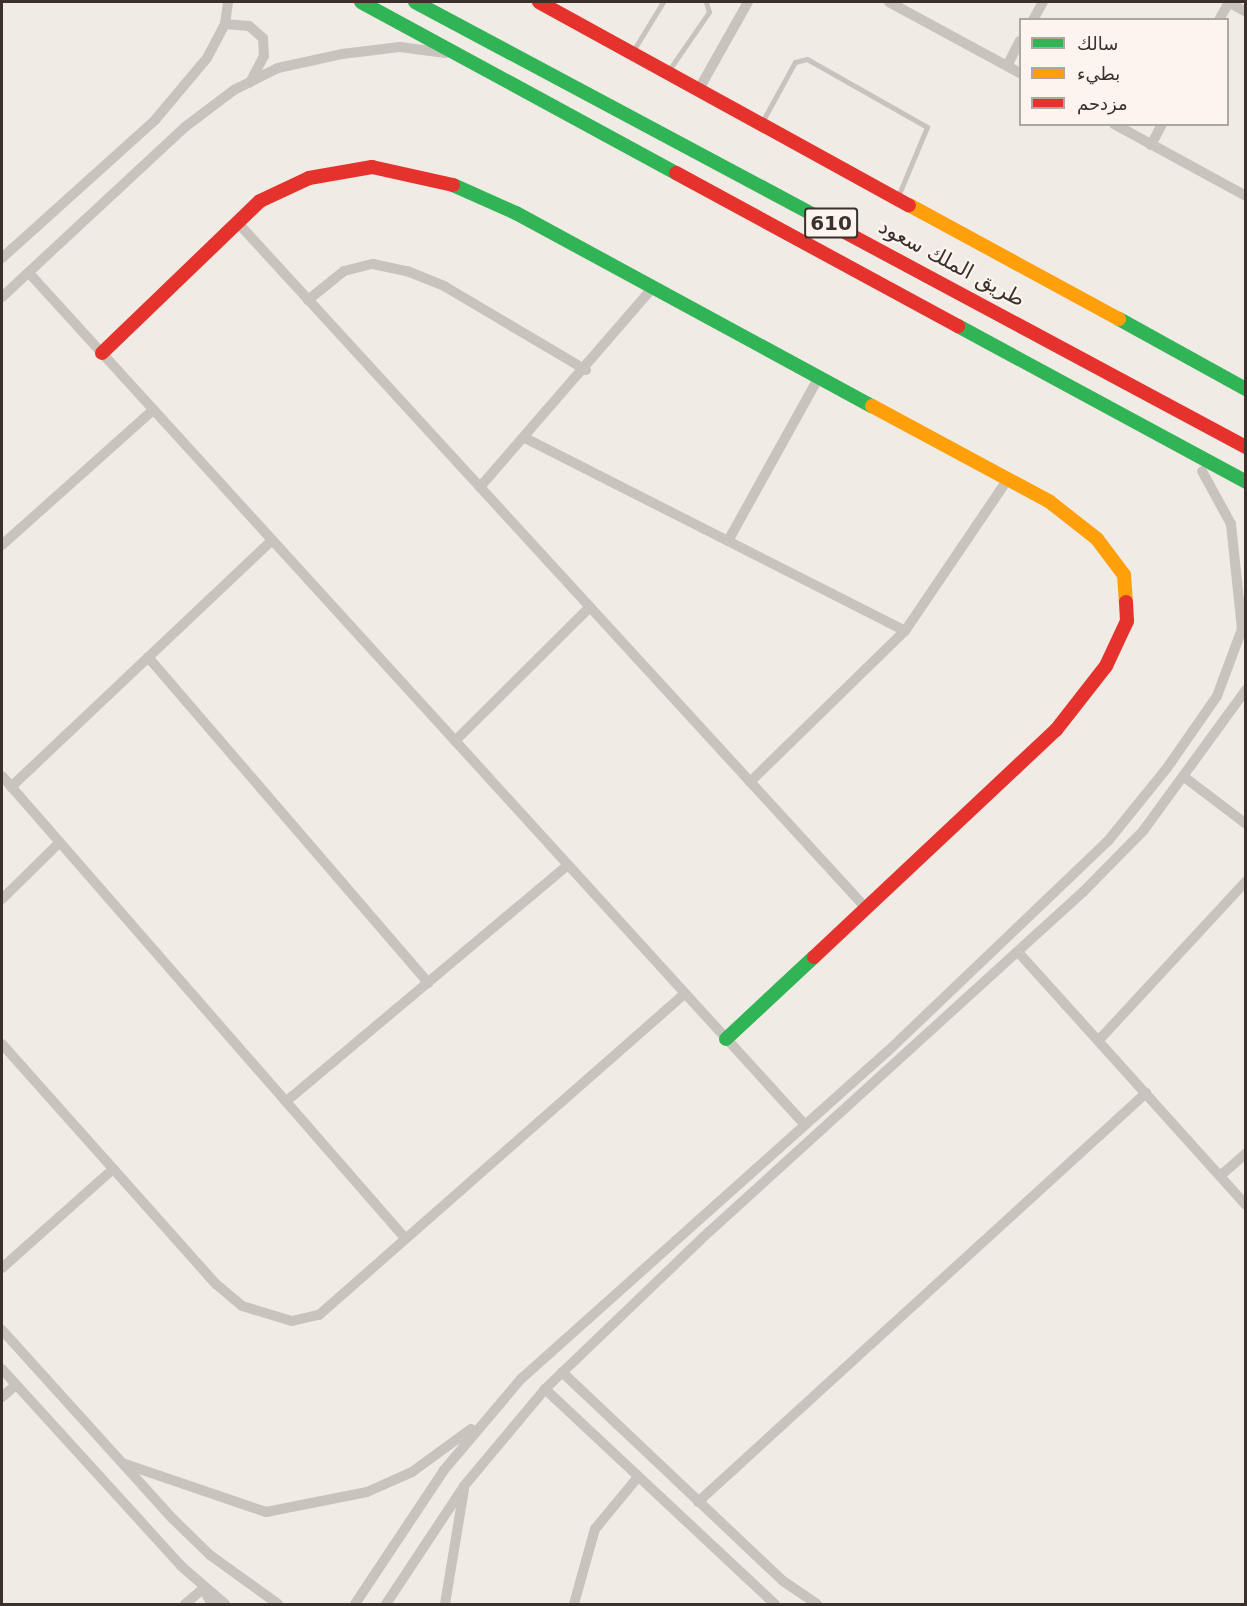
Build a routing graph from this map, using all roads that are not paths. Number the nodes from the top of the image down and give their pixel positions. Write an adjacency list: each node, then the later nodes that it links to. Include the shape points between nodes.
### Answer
1 (228, 2): 14 (street)
2 (361, 2): 17 (main road)
3 (415, 2): 41 (main road, طريق الملك سعود / 610)
4 (539, 2): 16 (main road, طريق الملك سعود / 610)
5 (663, 2): 16 (lane)
6 (706, 2): 19 (lane, via 709,12)
7 (748, 2): 22 (street)
8 (889, 2): 18 (street)
9 (1043, 2): 12 (street)
10 (1228, 2): 11 (street); 13 (street)
11 (1245, 12)
12 (1034, 18)
13 (1220, 18)
14 (225, 24): 21 (street, via 249,26 263,38 264,56); 30 (street, via 207,58 155,120)
15 (1019, 43): 18 (street)
16 (632, 52): 19 (main road, طريق الملك سعود / 610)
17 (455, 54): 21 (street, via 400,47 342,54 278,68); 44 (main road)
18 (1006, 66): 20 (street)
19 (668, 71): 22 (main road, طريق الملك سعود / 610)
20 (1019, 73)
21 (249, 83): 31 (street, via 186,127)
22 (699, 89): 23 (main road, طريق الملك سعود / 610)
23 (761, 123): 27 (main road, طريق الملك سعود / 610); 27 (lane, via 795,62 807,59 927,127)
24 (1118, 126): 26 (street)
25 (1161, 126): 26 (street)
26 (1151, 145): 28 (street)
27 (898, 196): 38 (main road, طريق الملك سعود / 610)
28 (1245, 196)
29 (238, 223): 32 (main road, via 261,201 309,177 372,167 438,179 516,213); 34 (street); 35 (main road)
30 (2, 258)
31 (29, 273): 33 (street); 35 (street)
32 (653, 287): 36 (street); 37 (main road)
33 (2, 297)
34 (308, 300): 36 (street, via 344,271 373,264 407,271 444,286); 45 (street)
35 (102, 353): 39 (street)
36 (586, 370): 40 (street)
37 (819, 377): 43 (main road); 47 (street)
38 (1245, 389)
39 (153, 410): 46 (street); 48 (street)
40 (525, 438): 45 (street); 47 (street)
41 (1245, 447)
42 (1202, 471): 49 (street, via 1231,524)
43 (1008, 479): 51 (street); 64 (main road, via 1050,502 1097,539 1124,575 1126,621 1106,666 1056,730)
44 (1245, 482)
45 (480, 487): 50 (street)
46 (272, 540): 52 (street); 54 (street)
47 (728, 541): 51 (street)
48 (2, 544)
49 (1243, 601): 73 (street, via 1242,629 1217,696 1108,841)
50 (590, 607): 54 (street); 57 (street)
51 (905, 631): 57 (street)
52 (148, 657): 58 (street); 66 (street)
53 (1245, 690): 56 (street)
54 (455, 741): 61 (street)
55 (2, 776): 58 (street)
56 (1183, 776): 59 (street); 65 (street, via 1143,831)
57 (750, 782): 64 (street)
58 (12, 787): 60 (street)
59 (1245, 824)
60 (60, 842): 63 (street); 72 (street)
61 (568, 865): 66 (street); 67 (street)
62 (1245, 882): 69 (street)
63 (2, 899)
64 (866, 908): 68 (main road)
65 (1019, 953): 69 (street); 82 (street)
66 (428, 983): 72 (street)
67 (685, 994): 68 (street); 78 (street)
68 (726, 1039): 73 (street)
69 (1099, 1041): 71 (street)
70 (2, 1044): 75 (street)
71 (1146, 1093): 76 (street); 90 (street)
72 (289, 1099): 78 (street)
73 (805, 1125): 86 (street, via 582,1320)
74 (1245, 1153): 76 (street)
75 (113, 1169): 78 (street, via 216,1284 242,1306 271,1318 292,1322 319,1316); 79 (street)
76 (1220, 1176): 77 (street)
77 (1245, 1205)
78 (404, 1238)
79 (2, 1268)
80 (2, 1330): 87 (street)
81 (2, 1369): 83 (street)
82 (562, 1372): 84 (street); 90 (street)
83 (16, 1385): 85 (street); 91 (street)
84 (545, 1389): 88 (street); 89 (street)
85 (2, 1397)
86 (482, 1422): 87 (street, via 411,1472 367,1492 266,1512); 96 (street)
87 (123, 1463): 95 (street, via 210,1555)
88 (637, 1478): 99 (street, via 595,1529); 100 (street)
89 (464, 1486): 97 (street); 98 (street)
90 (698, 1502): 101 (street, via 783,1581)
91 (203, 1589): 92 (street); 93 (street); 94 (street)
92 (185, 1605)
93 (212, 1605)
94 (225, 1605)
95 (278, 1605)
96 (355, 1605)
97 (386, 1605)
98 (445, 1605)
99 (574, 1605)
100 (775, 1605)
101 (817, 1605)

